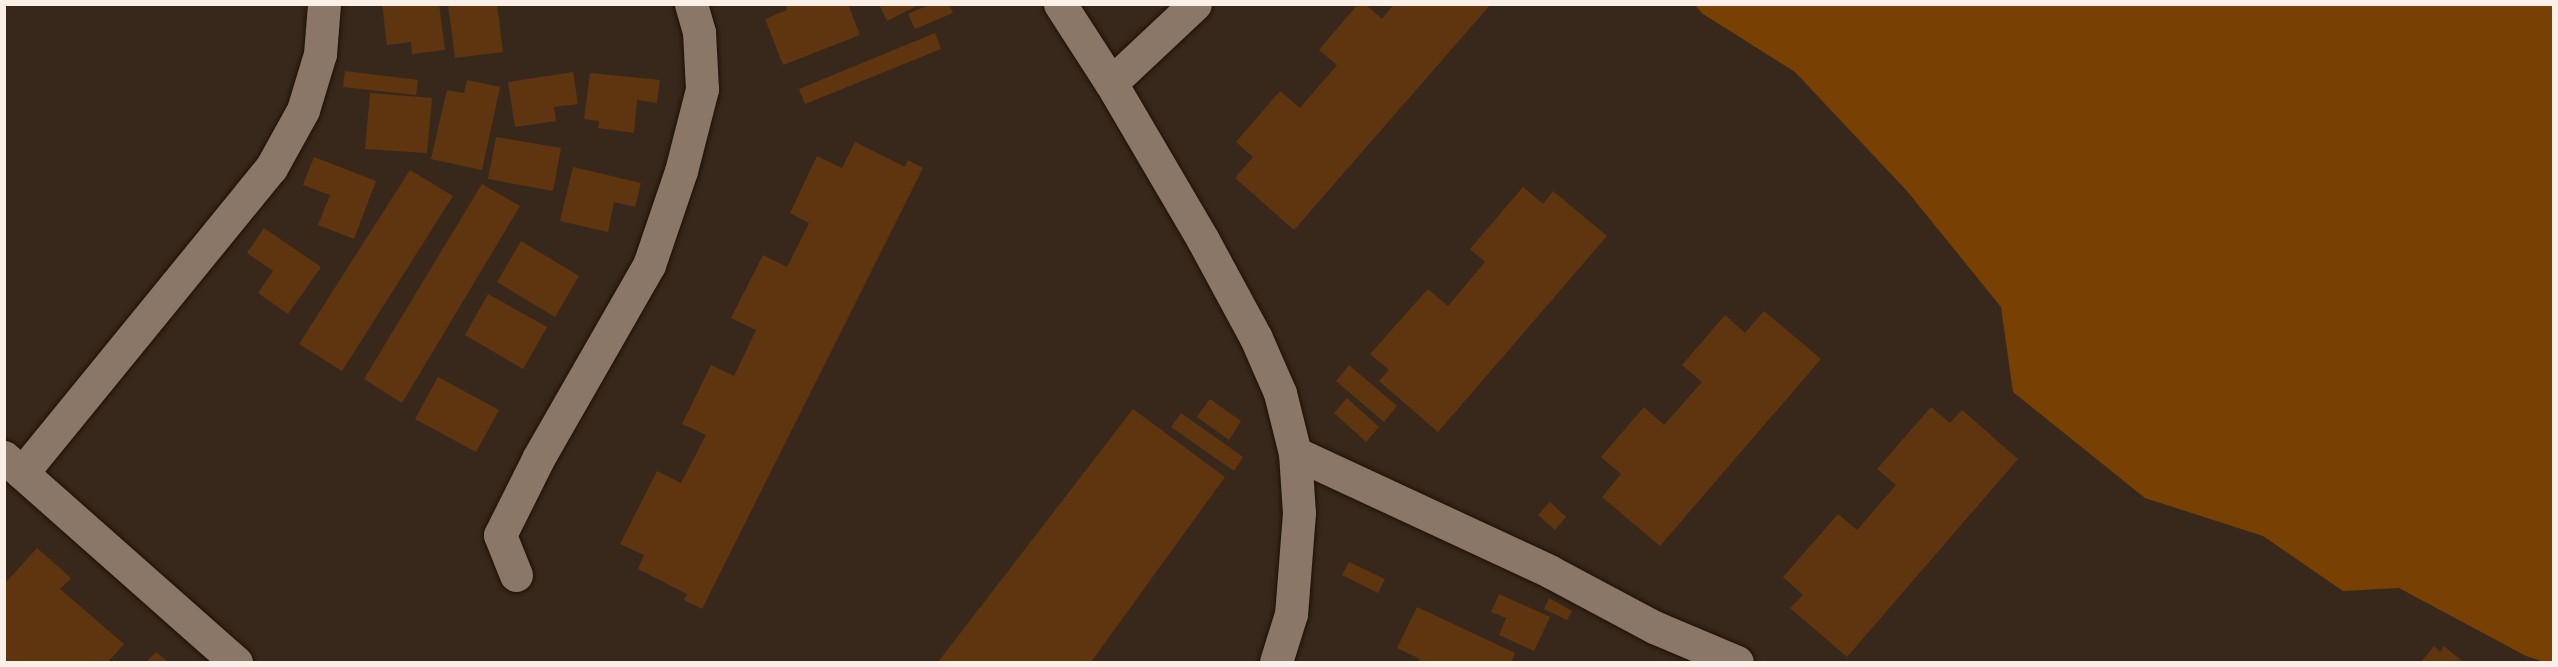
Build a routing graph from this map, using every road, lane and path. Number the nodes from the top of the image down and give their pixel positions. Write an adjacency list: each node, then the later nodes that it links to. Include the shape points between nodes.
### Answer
1 (324, 4): 7 (street, via 320,54 306,98 272,168)
2 (691, 4): 8 (street, via 699,32 702,89 681,171 649,265 539,457 500,535)
3 (1060, 4): 5 (street)
4 (1195, 4): 5 (street)
5 (1111, 83): 6 (street, via 1256,338 1280,393)
6 (1295, 453): 10 (street, via 1299,513 1292,603); 11 (street, via 1549,571 1654,627)
7 (13, 465): 9 (street)
8 (516, 575)
9 (237, 663)
10 (1276, 663)
11 (1737, 663)

